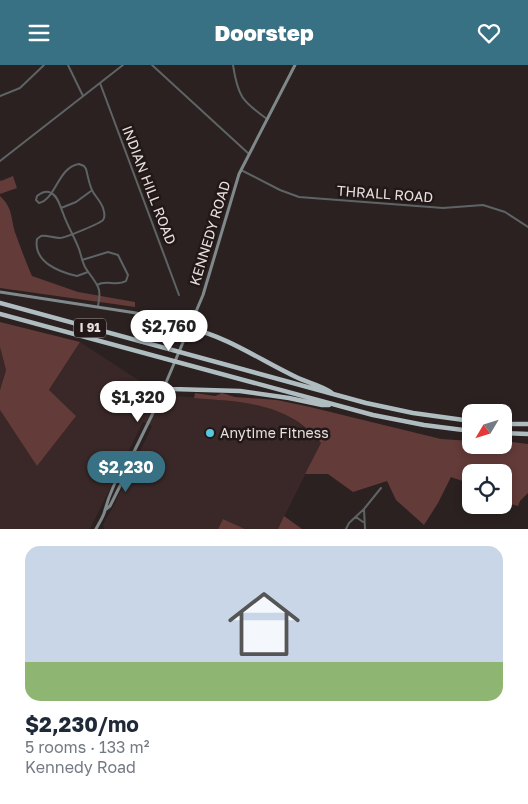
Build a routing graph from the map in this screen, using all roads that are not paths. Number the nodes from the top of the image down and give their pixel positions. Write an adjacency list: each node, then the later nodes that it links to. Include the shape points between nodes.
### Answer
1 (44, 65): 8 (street, via 20,88)
2 (68, 65): 9 (street)
3 (123, 65): 7 (street)
4 (152, 65): 11 (street)
5 (233, 65): 10 (street, via 242,99)
6 (295, 65): 10 (street, KENNEDY ROAD)
7 (100, 83): 9 (street); 23 (street, INDIAN HILL ROAD)
8 (0, 96)
9 (83, 96): 12 (street)
10 (267, 119): 11 (street, KENNEDY ROAD)
11 (249, 154): 13 (street, KENNEDY ROAD)
12 (0, 161)
13 (241, 170): 17 (street, THRALL ROAD, via 299,197 443,208 488,206 505,212); 27 (street, KENNEDY ROAD, via 208,282)
14 (92, 191): 15 (street, via 86,169 80,163 64,173); 16 (street); 18 (street, via 103,209 103,220)
15 (52, 193): 15 (street, via 36,195 36,200 42,203); 16 (street)
16 (61, 208): 18 (street)
17 (528, 227)
18 (72, 235): 19 (street); 20 (street, via 59,238 41,236 36,242 38,252 47,265 69,274 77,276)
19 (82, 260): 20 (street); 21 (street, via 108,252 118,255 128,275 126,281)
20 (88, 272): 21 (street)
21 (97, 285): 25 (street, via 100,294)
22 (0, 292): 25 (street)
23 (179, 295)
24 (0, 303): 29 (highway, I 91)
25 (98, 306): 27 (street, via 143,314)
26 (0, 314): 30 (highway, I 91)
27 (189, 328): 28 (street, KENNEDY ROAD); 29 (highway, via 229,342)
28 (164, 387): 30 (highway, via 240,391); 41 (street, KENNEDY ROAD)
29 (335, 395): 31 (highway, I 91, via 398,411)
30 (332, 404): 34 (highway, I 91, via 407,422)
31 (462, 420)
32 (512, 424): 33 (highway)
33 (528, 425)
34 (462, 430)
35 (512, 433): 36 (highway)
36 (528, 434)
37 (381, 488): 38 (street)
38 (364, 509): 39 (street); 40 (street)
39 (356, 517): 40 (street); 42 (street)
40 (363, 522): 43 (street)
41 (98, 529)
42 (346, 529)
43 (365, 529)

